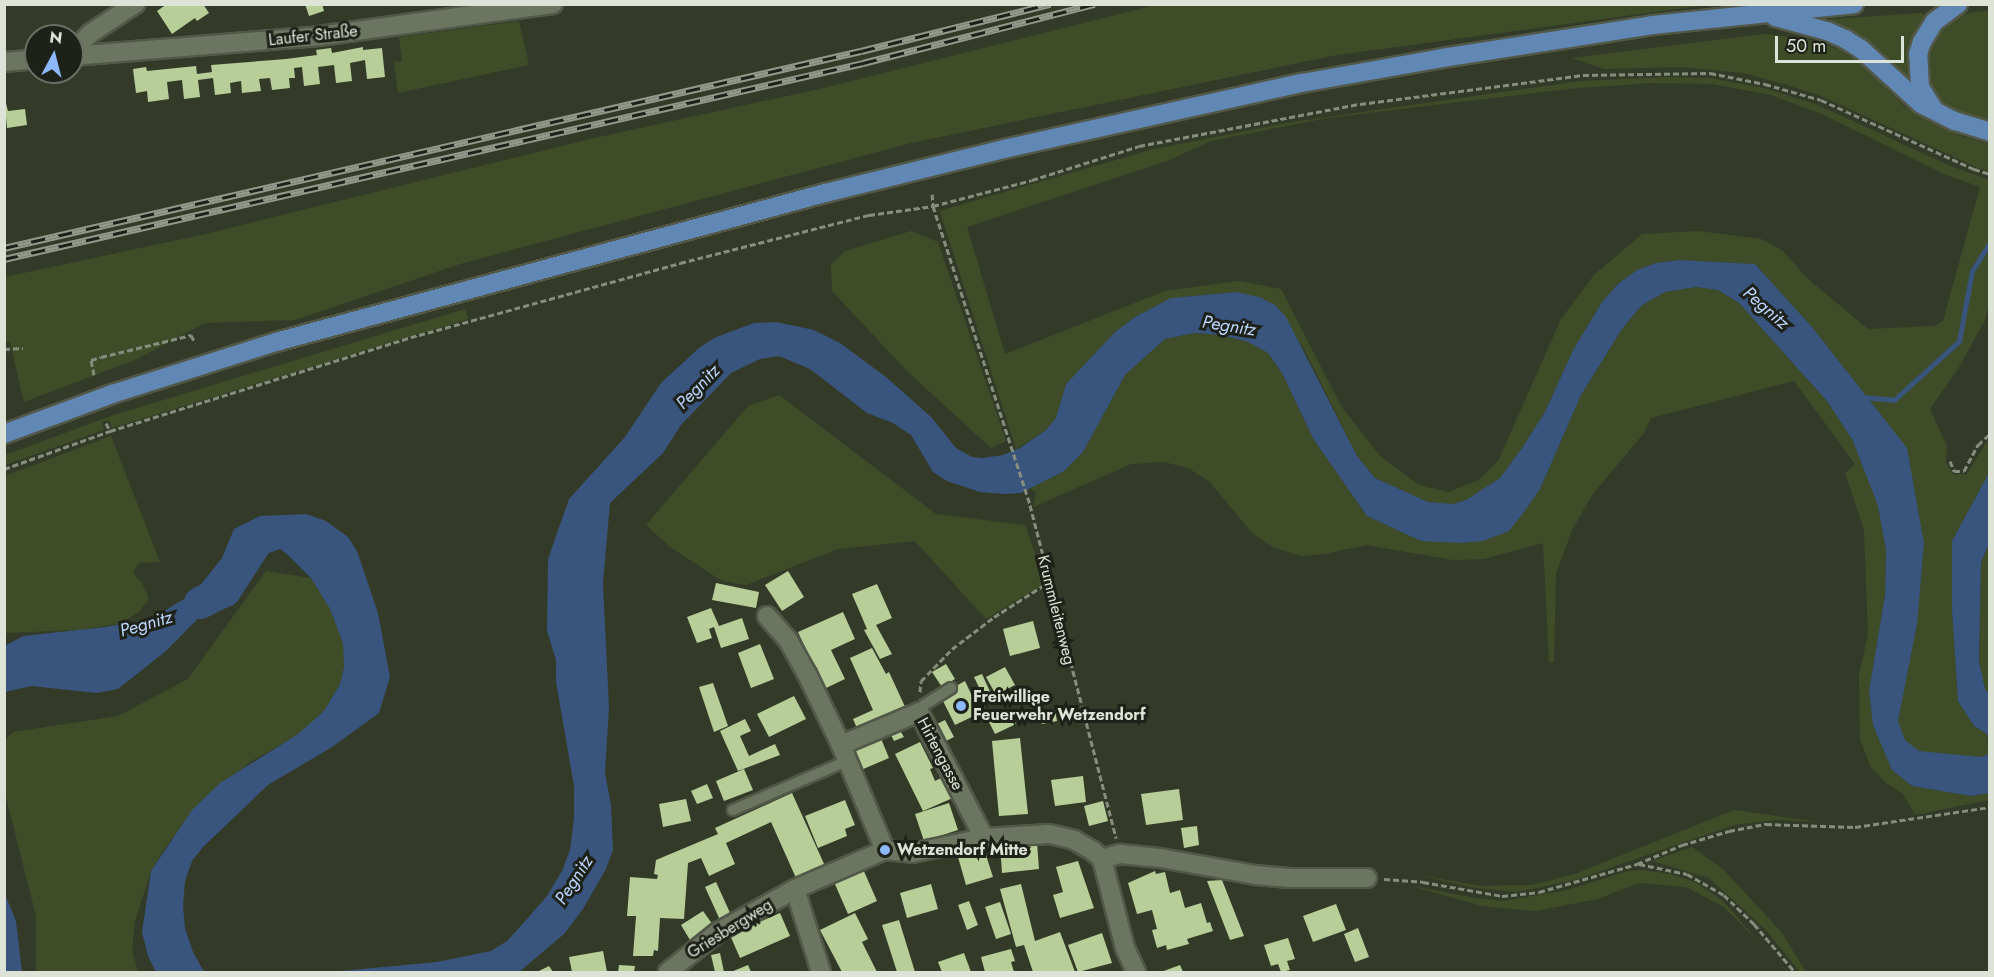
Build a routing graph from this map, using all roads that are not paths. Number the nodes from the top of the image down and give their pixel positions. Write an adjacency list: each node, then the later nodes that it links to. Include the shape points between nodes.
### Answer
1 (135, 4): 6 (street)
2 (553, 4): 7 (street, Laufer Straße, via 319,36)
3 (1854, 4): 5 (main road)
4 (1958, 4): 10 (main road, via 1934,22 1918,54 1920,87)
5 (1758, 13): 10 (main road, via 1845,39 1908,94); 12 (main road, via 1582,35 1430,60 1204,104 987,153 276,342 112,394)
6 (84, 40)
7 (84, 55)
8 (24, 60): 9 (street)
9 (4, 62)
10 (1936, 112): 11 (main road)
11 (1989, 132)
12 (4, 434)
13 (767, 616): 16 (street, via 788,640)
14 (951, 688): 15 (lane)
15 (922, 708): 16 (street, Hirtengasse); 18 (street, Hirtengasse)
16 (844, 753): 17 (lane); 19 (street)
17 (733, 810)
18 (984, 838): 19 (street, via 912,853); 20 (street, via 1049,834 1074,840)
19 (885, 850): 22 (street, Griesbergweg)
20 (1102, 859): 21 (street, via 1120,854 1255,875); 25 (street, via 1125,948)
21 (1367, 878)
22 (795, 889): 23 (street, Griesbergweg, via 717,933); 24 (street)
23 (668, 972)
24 (821, 972)
25 (1136, 972)

